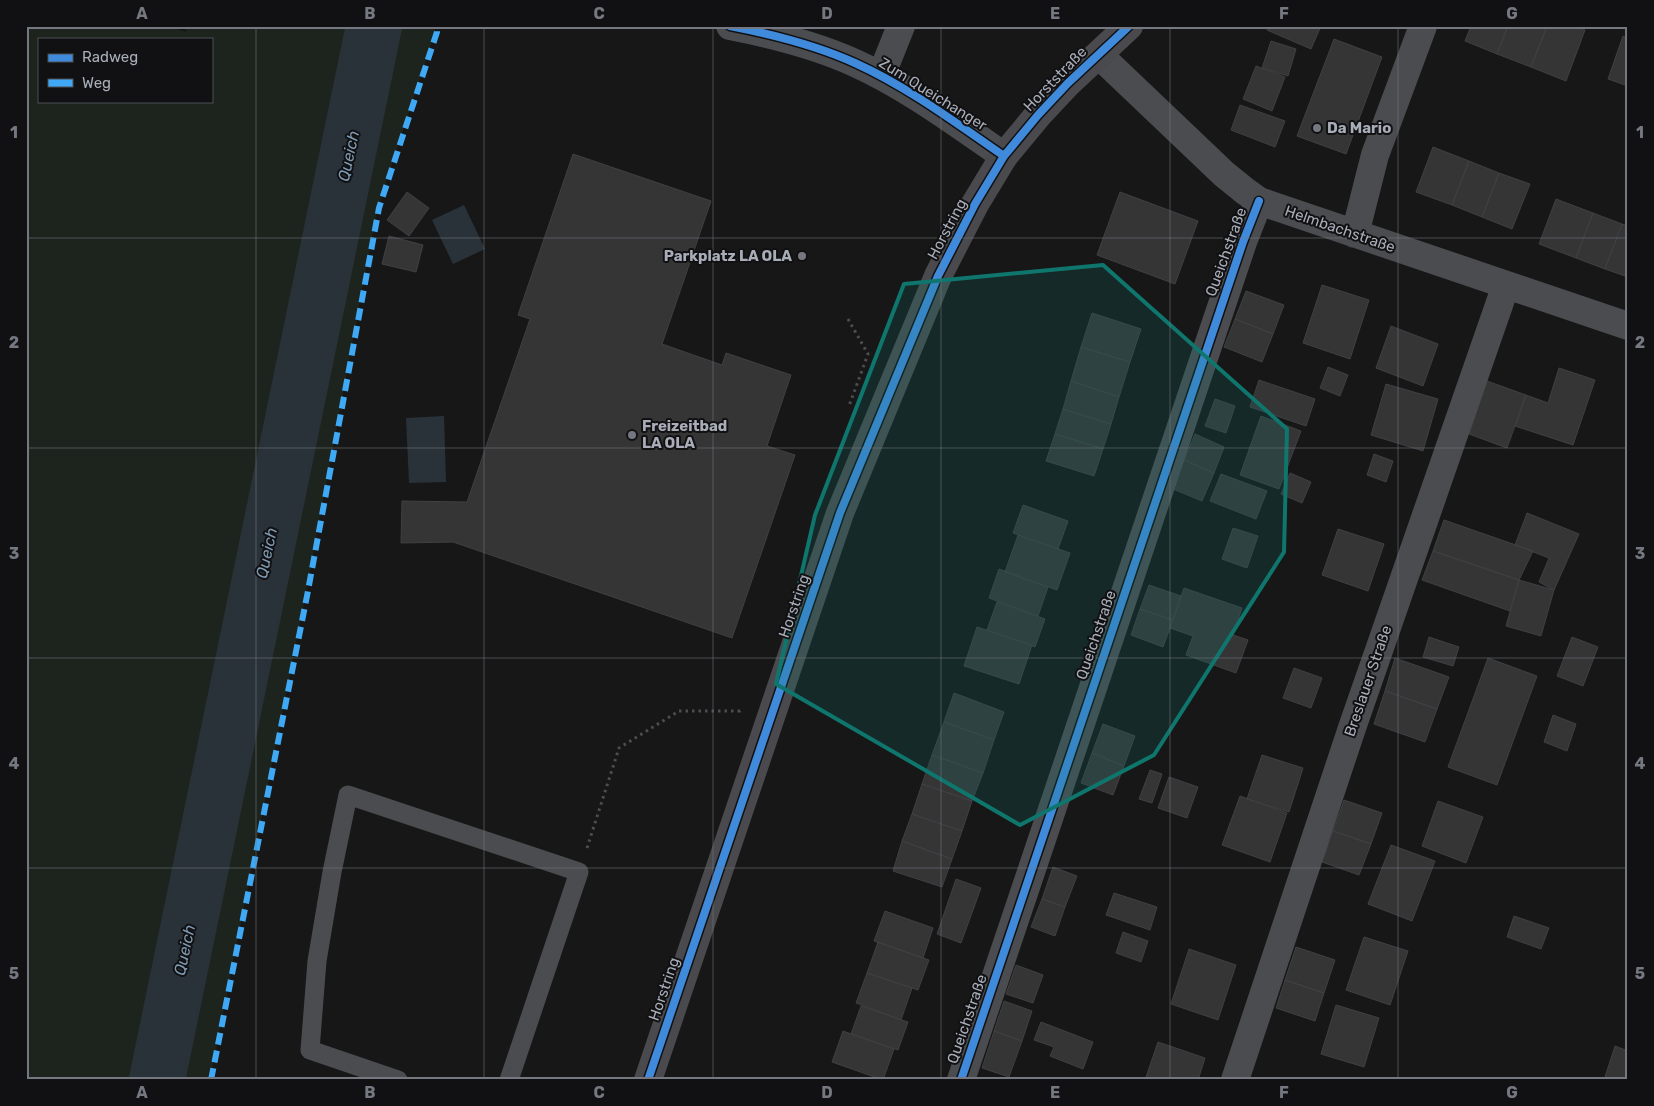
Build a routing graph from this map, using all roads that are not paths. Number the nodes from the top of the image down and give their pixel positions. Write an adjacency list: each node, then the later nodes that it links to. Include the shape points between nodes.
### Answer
1 (730, 26): 6 (street, Zum Queichanger, via 825,51)
2 (902, 26): 6 (street)
3 (1129, 26): 5 (street, Horststraße)
4 (1423, 26): 9 (street, via 1375,155)
5 (1098, 54): 7 (street, Horststraße, via 1038,115); 8 (street, Helmbachstraße, via 1224,174)
6 (882, 76): 7 (street, Zum Queichanger)
7 (1004, 156): 14 (street, Horstring, via 938,276 840,513)
8 (1260, 201): 9 (street, Helmbachstraße); 15 (street, Queichstraße, via 1240,252)
9 (1355, 234): 10 (street, Helmbachstraße)
10 (1506, 285): 11 (street, Helmbachstraße); 16 (street, Breslauer Straße, via 1352,728)
11 (1628, 326)
12 (398, 1080): 13 (lane, via 310,1050 317,961 348,795 580,872)
13 (509, 1080)
14 (648, 1080)
15 (961, 1080)
16 (1235, 1080)

